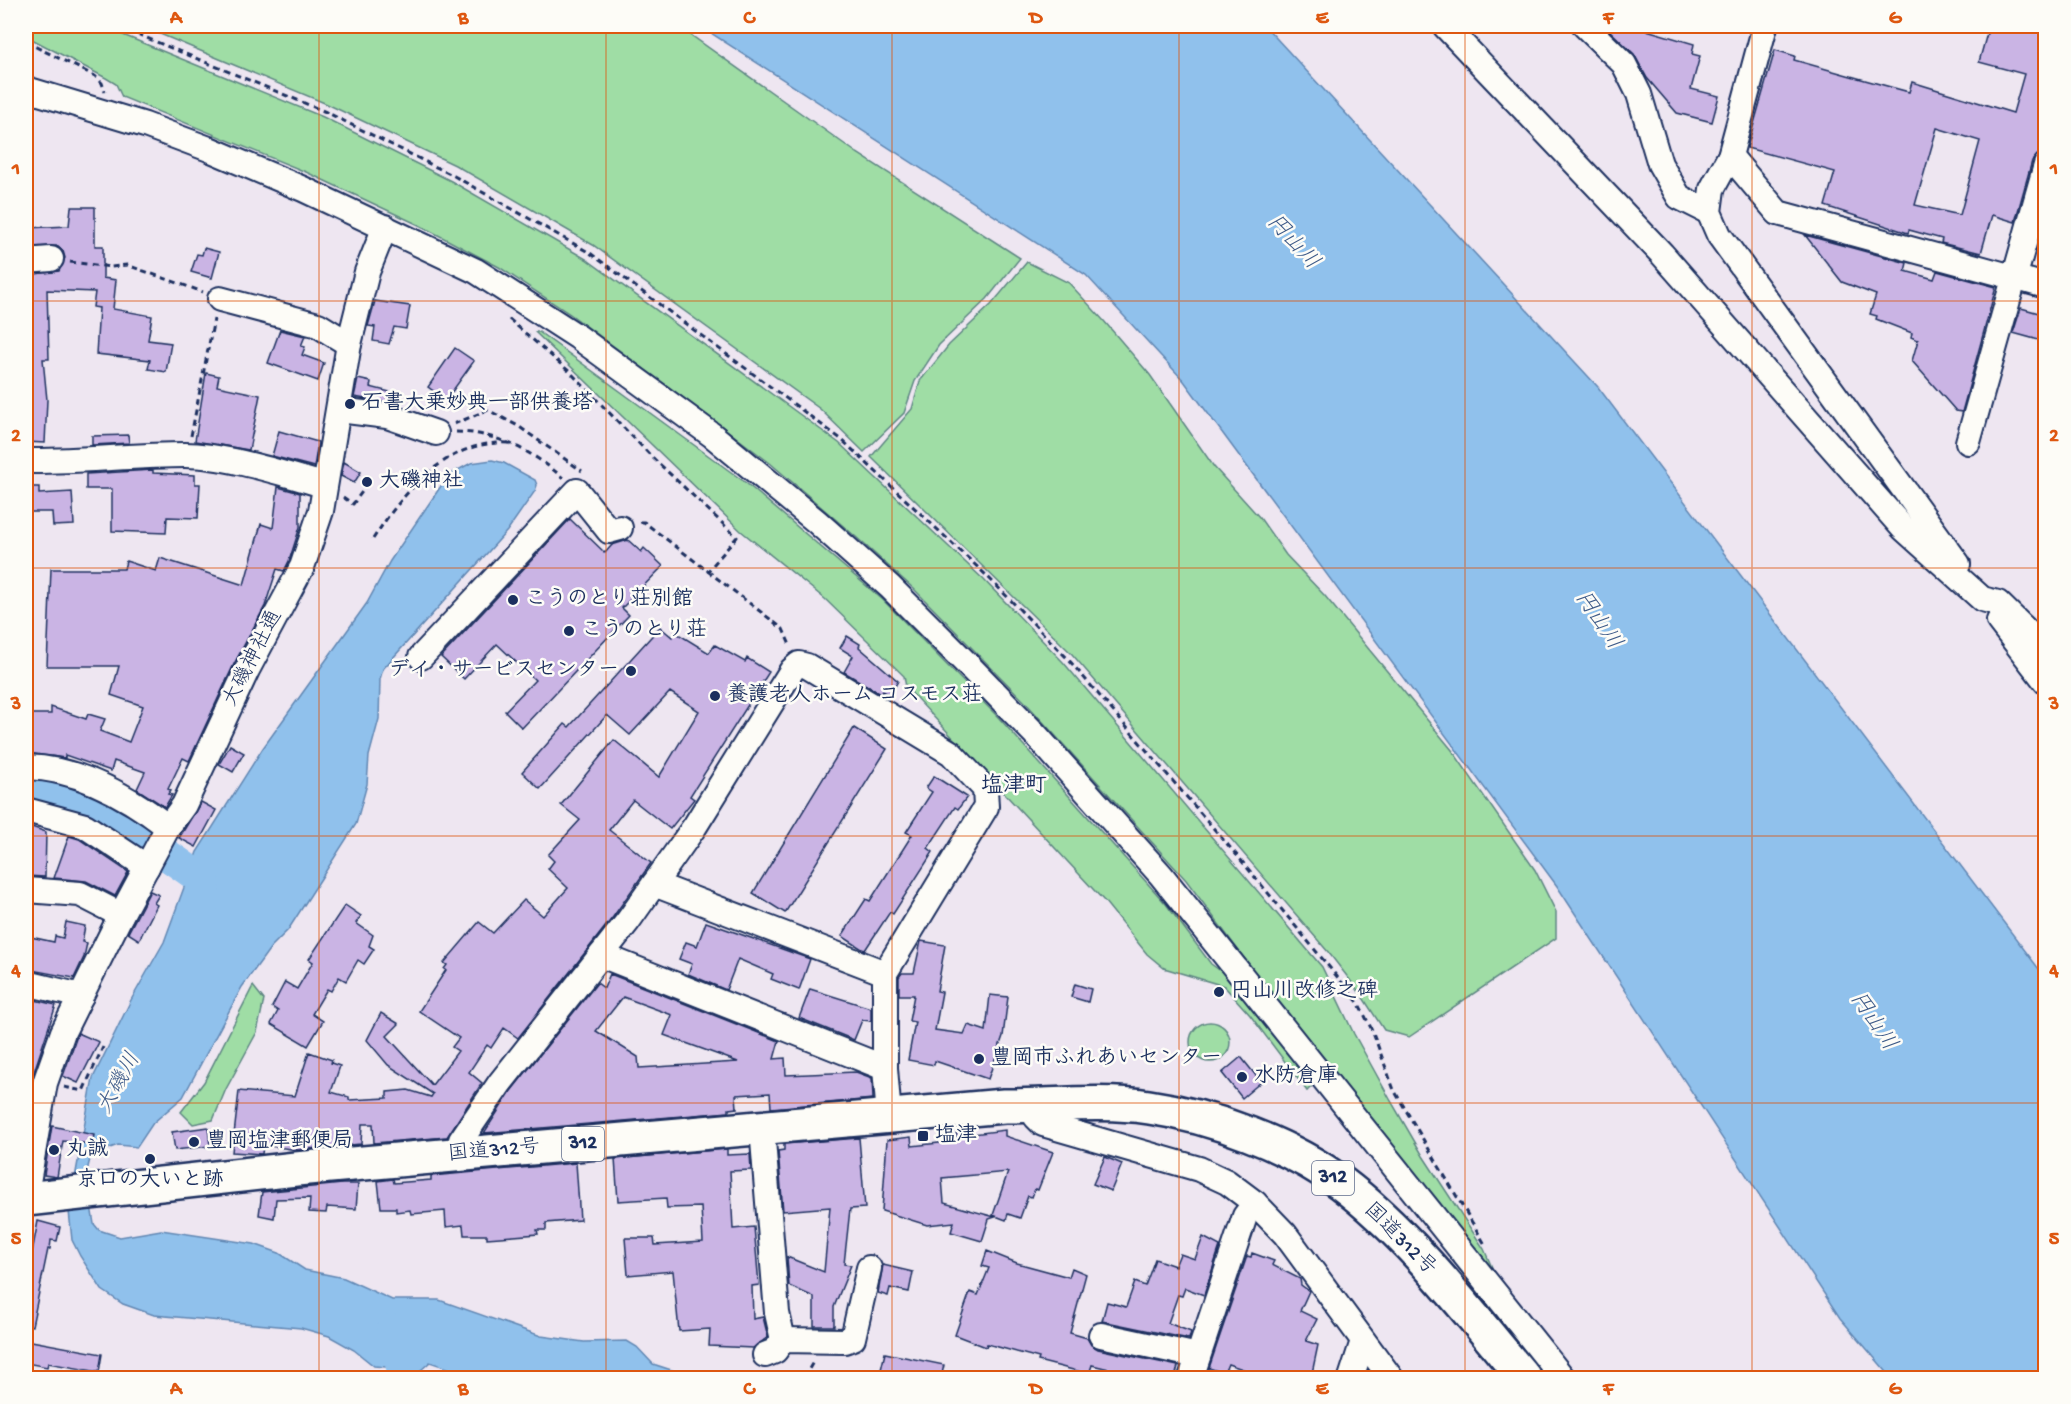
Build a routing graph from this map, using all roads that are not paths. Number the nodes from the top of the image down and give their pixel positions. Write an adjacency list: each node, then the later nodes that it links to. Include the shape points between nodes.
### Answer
1 (1445, 26): 21 (street, via 1662,254 1903,528)
2 (1585, 26): 7 (street, via 1624,64 1639,94 1660,164 1679,197)
3 (1765, 26): 5 (street)
4 (26, 89): 8 (street, via 209,149)
5 (1730, 156): 7 (street, via 1712,189); 11 (street, via 1778,213)
6 (2046, 165): 11 (street)
7 (1709, 212): 21 (street, via 1719,235)
8 (385, 227): 14 (street, 大磯神社通, via 367,272); 53 (street, via 476,271 578,337 712,435 890,587 1035,734 1161,875)
9 (51, 259): 10 (street)
10 (26, 261)
11 (2015, 277): 12 (street); 17 (street)
12 (2046, 286)
13 (220, 299): 14 (street, via 318,325)
14 (349, 344): 15 (street, 大磯神社通)
15 (339, 410): 16 (street, via 387,416); 19 (street, 大磯神社通)
16 (436, 433)
17 (1968, 442)
18 (26, 461): 19 (street, via 187,455)
19 (324, 484): 27 (street, 大磯神社通, via 321,511 302,567 247,670 184,805)
20 (620, 528): 23 (street, via 609,531 582,482)
21 (1982, 599): 22 (street, via 1998,603); 24 (street)
22 (2046, 650)
23 (421, 657)
24 (2046, 682)
25 (26, 767): 27 (street, via 46,768 116,792)
26 (26, 810): 28 (street, via 85,826)
27 (166, 830): 28 (street, 大磯神社通)
28 (147, 867): 31 (street)
29 (654, 884): 32 (street); 33 (street); 33 (street, via 695,826 792,670 799,664 807,666 951,753 985,789 986,807)
30 (26, 890): 31 (street, via 80,894)
31 (121, 915): 35 (street)
32 (601, 955): 36 (street); 42 (street, via 500,1083 462,1140)
33 (885, 973): 36 (street)
34 (26, 983): 35 (street)
35 (81, 996): 37 (street)
36 (885, 1068): 40 (street)
37 (35, 1082): 44 (street)
38 (1071, 1105): 39 (highway, 国道312号 / 312); 51 (highway, 国道312号 / 312, via 1188,1130 1228,1143 1291,1174 1326,1198 1387,1253); 52 (highway, 国道312号 / 312, via 1113,1104 1171,1111 1234,1130 1303,1159 1342,1184 1403,1240)
39 (1034, 1106): 40 (highway, 国道312号 / 312); 43 (street, via 1036,1117 1043,1124 1199,1169 1227,1182)
40 (889, 1117): 41 (highway, 国道312号 / 312)
41 (762, 1128): 42 (highway, 国道312号 / 312); 45 (street, via 777,1313 774,1348 853,1338)
42 (457, 1155): 44 (highway, 国道312号 / 312, via 96,1191)
43 (1255, 1203): 47 (street, via 1285,1234); 48 (street, via 1245,1216)
44 (28, 1204)
45 (869, 1268)
46 (1101, 1335): 48 (street)
47 (1363, 1341): 49 (street); 50 (street)
48 (1196, 1372)
49 (1351, 1378)
50 (1391, 1378)
51 (1494, 1378)
52 (1524, 1378)
53 (1563, 1378)

